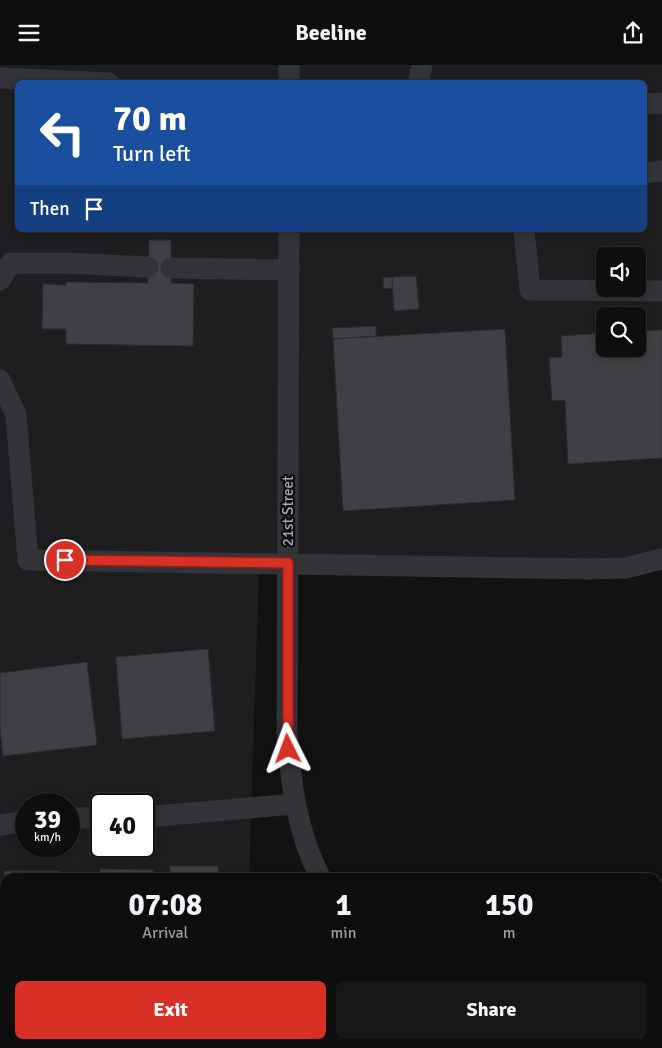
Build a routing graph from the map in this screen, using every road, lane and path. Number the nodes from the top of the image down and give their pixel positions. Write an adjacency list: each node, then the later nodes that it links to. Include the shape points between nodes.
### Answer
1 (289, 65): 5 (street)
2 (422, 65): 6 (street)
3 (0, 78): 4 (street)
4 (44, 80)
5 (290, 80)
6 (419, 80)
7 (662, 103): 8 (street)
8 (647, 104)
9 (662, 171): 10 (street)
10 (647, 173)
11 (289, 232): 15 (street, 21st Street)
12 (524, 232): 17 (street, via 530,290)
13 (148, 267): 16 (street, via 11,263)
14 (171, 268): 15 (street)
15 (289, 270): 20 (street, 21st Street)
16 (0, 280)
17 (662, 291)
18 (0, 380): 20 (street, via 16,415 28,560)
19 (662, 559): 20 (street, via 626,568 592,569)
20 (288, 563): 21 (street, 21st Street, via 287,733)
21 (295, 803): 22 (street); 25 (street, 21st Street)
22 (155, 816)
23 (15, 823): 24 (street)
24 (0, 825)
25 (318, 873)

